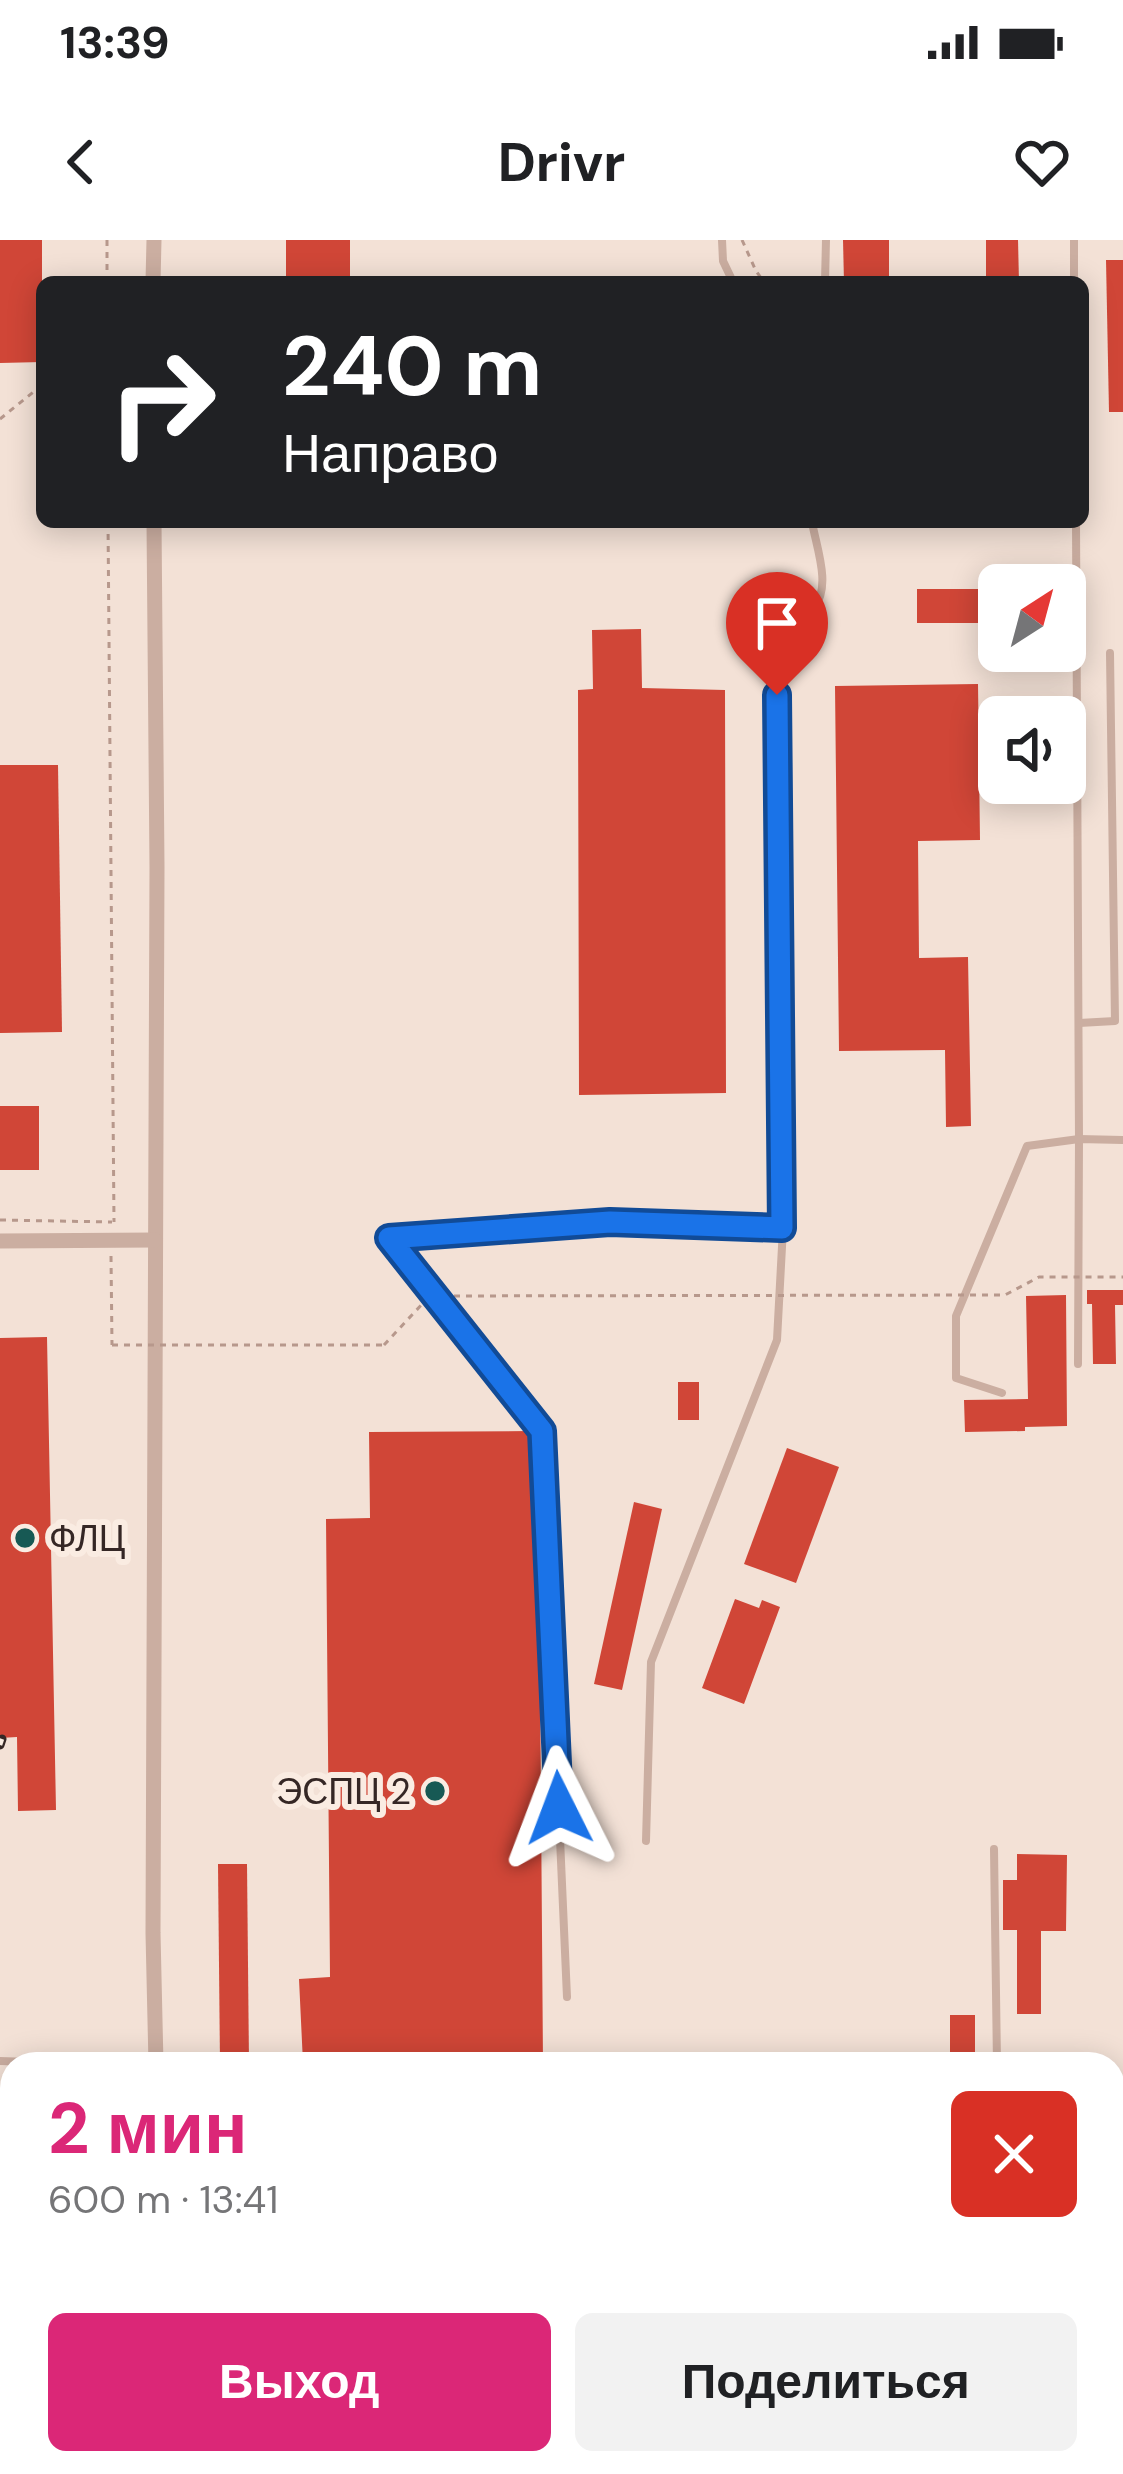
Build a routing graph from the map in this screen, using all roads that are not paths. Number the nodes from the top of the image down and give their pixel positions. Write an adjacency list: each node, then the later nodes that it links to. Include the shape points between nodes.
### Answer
1 (722, 240): 6 (lane)
2 (826, 240): 7 (lane)
3 (1074, 240): 8 (lane)
4 (154, 242): 5 (street)
5 (153, 276)
6 (730, 276)
7 (825, 276)
8 (1074, 276)
9 (154, 528): 17 (street)
10 (813, 528): 16 (lane, via 824,590 776,650)
11 (1076, 528): 13 (lane)
12 (1109, 653): 13 (lane, via 1115,1021)
13 (1079, 1023): 14 (lane)
14 (1079, 1139): 15 (lane); 19 (lane); 20 (lane, via 1028,1146 956,1316 956,1378)
15 (1123, 1140)
16 (782, 1228): 21 (lane, via 778,1340 651,1662); 23 (lane, via 610,1222 389,1238 542,1431)
17 (155, 1240): 18 (street); 24 (street)
18 (0, 1241)
19 (1078, 1364)
20 (1002, 1393)
21 (646, 1841)
22 (994, 1850): 25 (lane)
23 (567, 1997)
24 (155, 2052)
25 (997, 2052)

